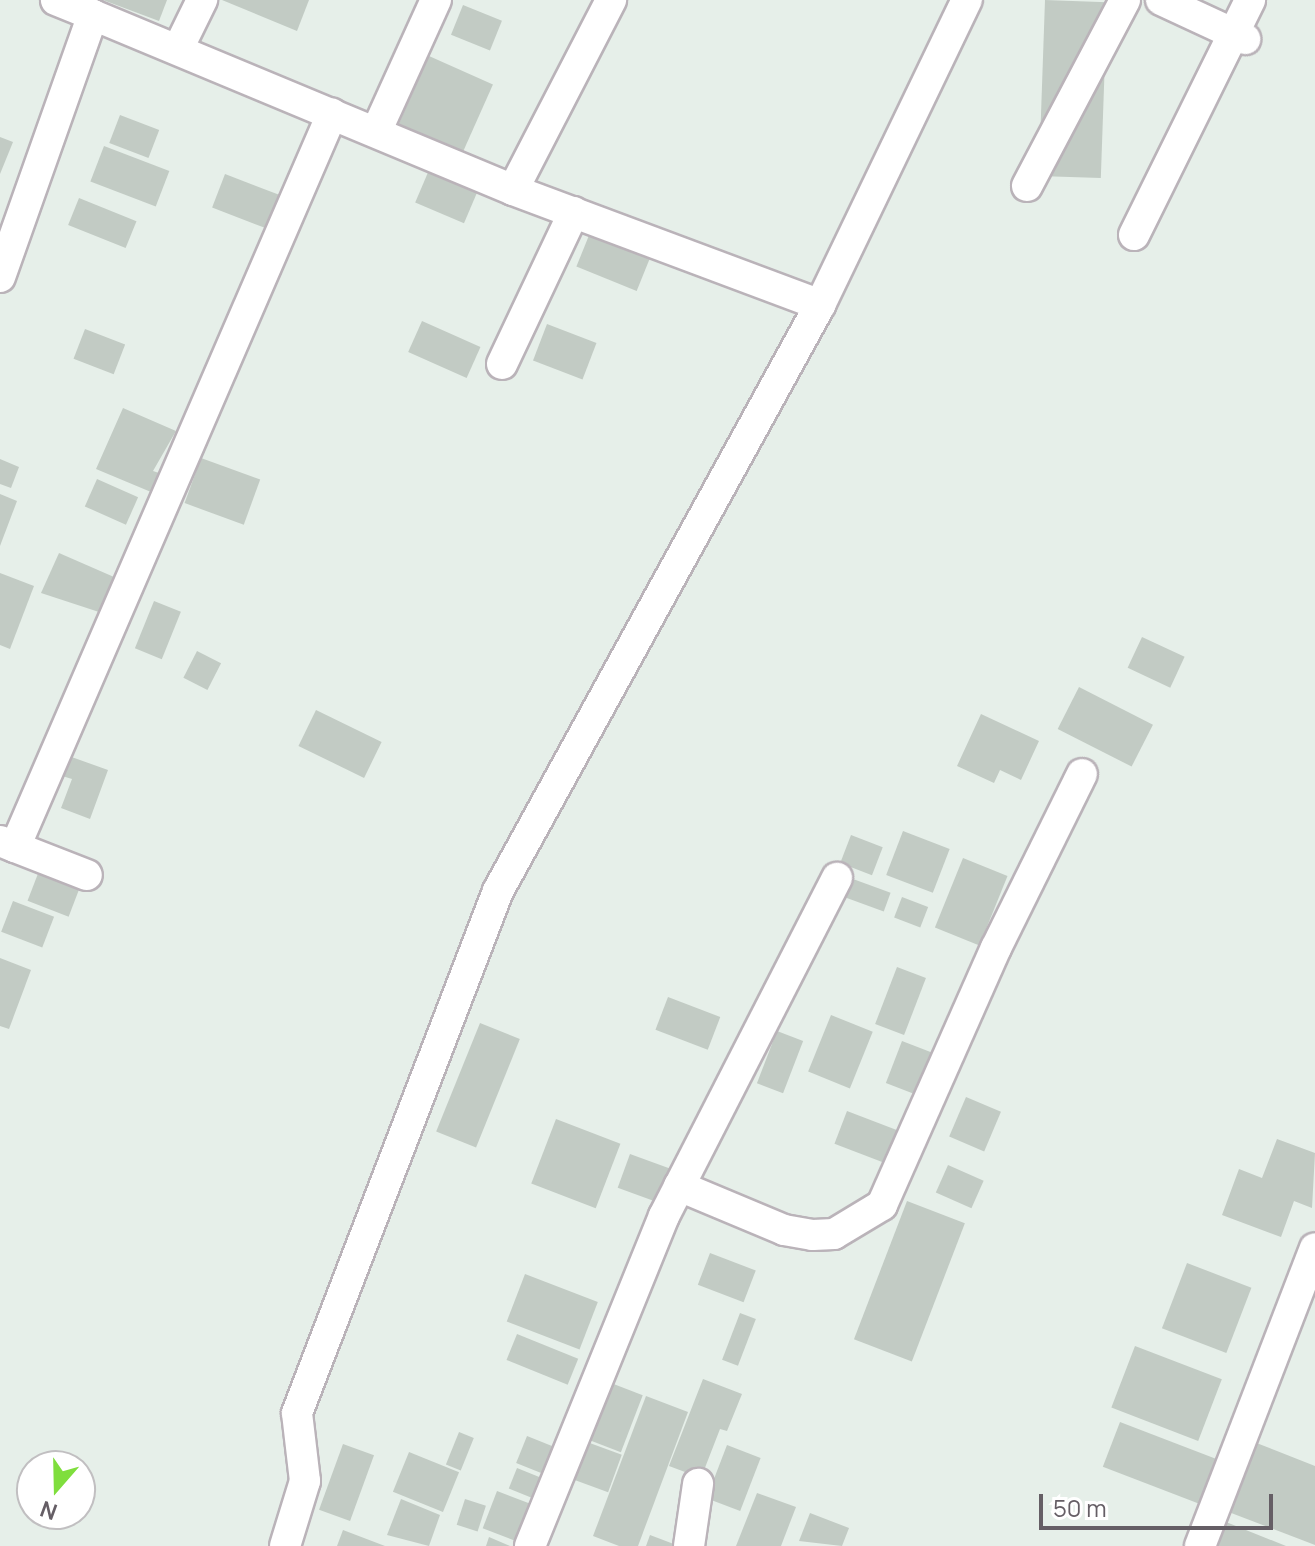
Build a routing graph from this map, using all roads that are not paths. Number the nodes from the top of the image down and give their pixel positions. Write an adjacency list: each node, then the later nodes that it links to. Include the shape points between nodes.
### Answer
1 (56, 0): 9 (street)
2 (202, 0): 11 (street)
3 (436, 0): 13 (street)
4 (611, 0): 15 (street)
5 (967, 0): 19 (street)
6 (1125, 0): 14 (street)
7 (1161, 0): 10 (street)
8 (1250, 0): 10 (street)
9 (93, 15): 11 (street); 18 (street)
10 (1240, 37): 17 (street)
11 (178, 49): 12 (street)
12 (332, 114): 13 (street); 22 (street)
13 (376, 132): 15 (street)
14 (1027, 186)
15 (513, 190): 16 (street)
16 (574, 212): 19 (street); 20 (street)
17 (1134, 235)
18 (0, 277)
19 (820, 305): 28 (street, via 498,891 297,1413 305,1481)
20 (502, 364)
21 (1082, 774): 25 (street, via 996,948 882,1205 834,1234 813,1235 772,1226)
22 (8, 844): 23 (street)
23 (87, 875)
24 (837, 878): 25 (street)
25 (679, 1186): 29 (street)
26 (1315, 1248): 31 (street)
27 (698, 1484): 30 (street)
28 (285, 1546)
29 (530, 1546)
30 (689, 1546)
31 (1200, 1546)

